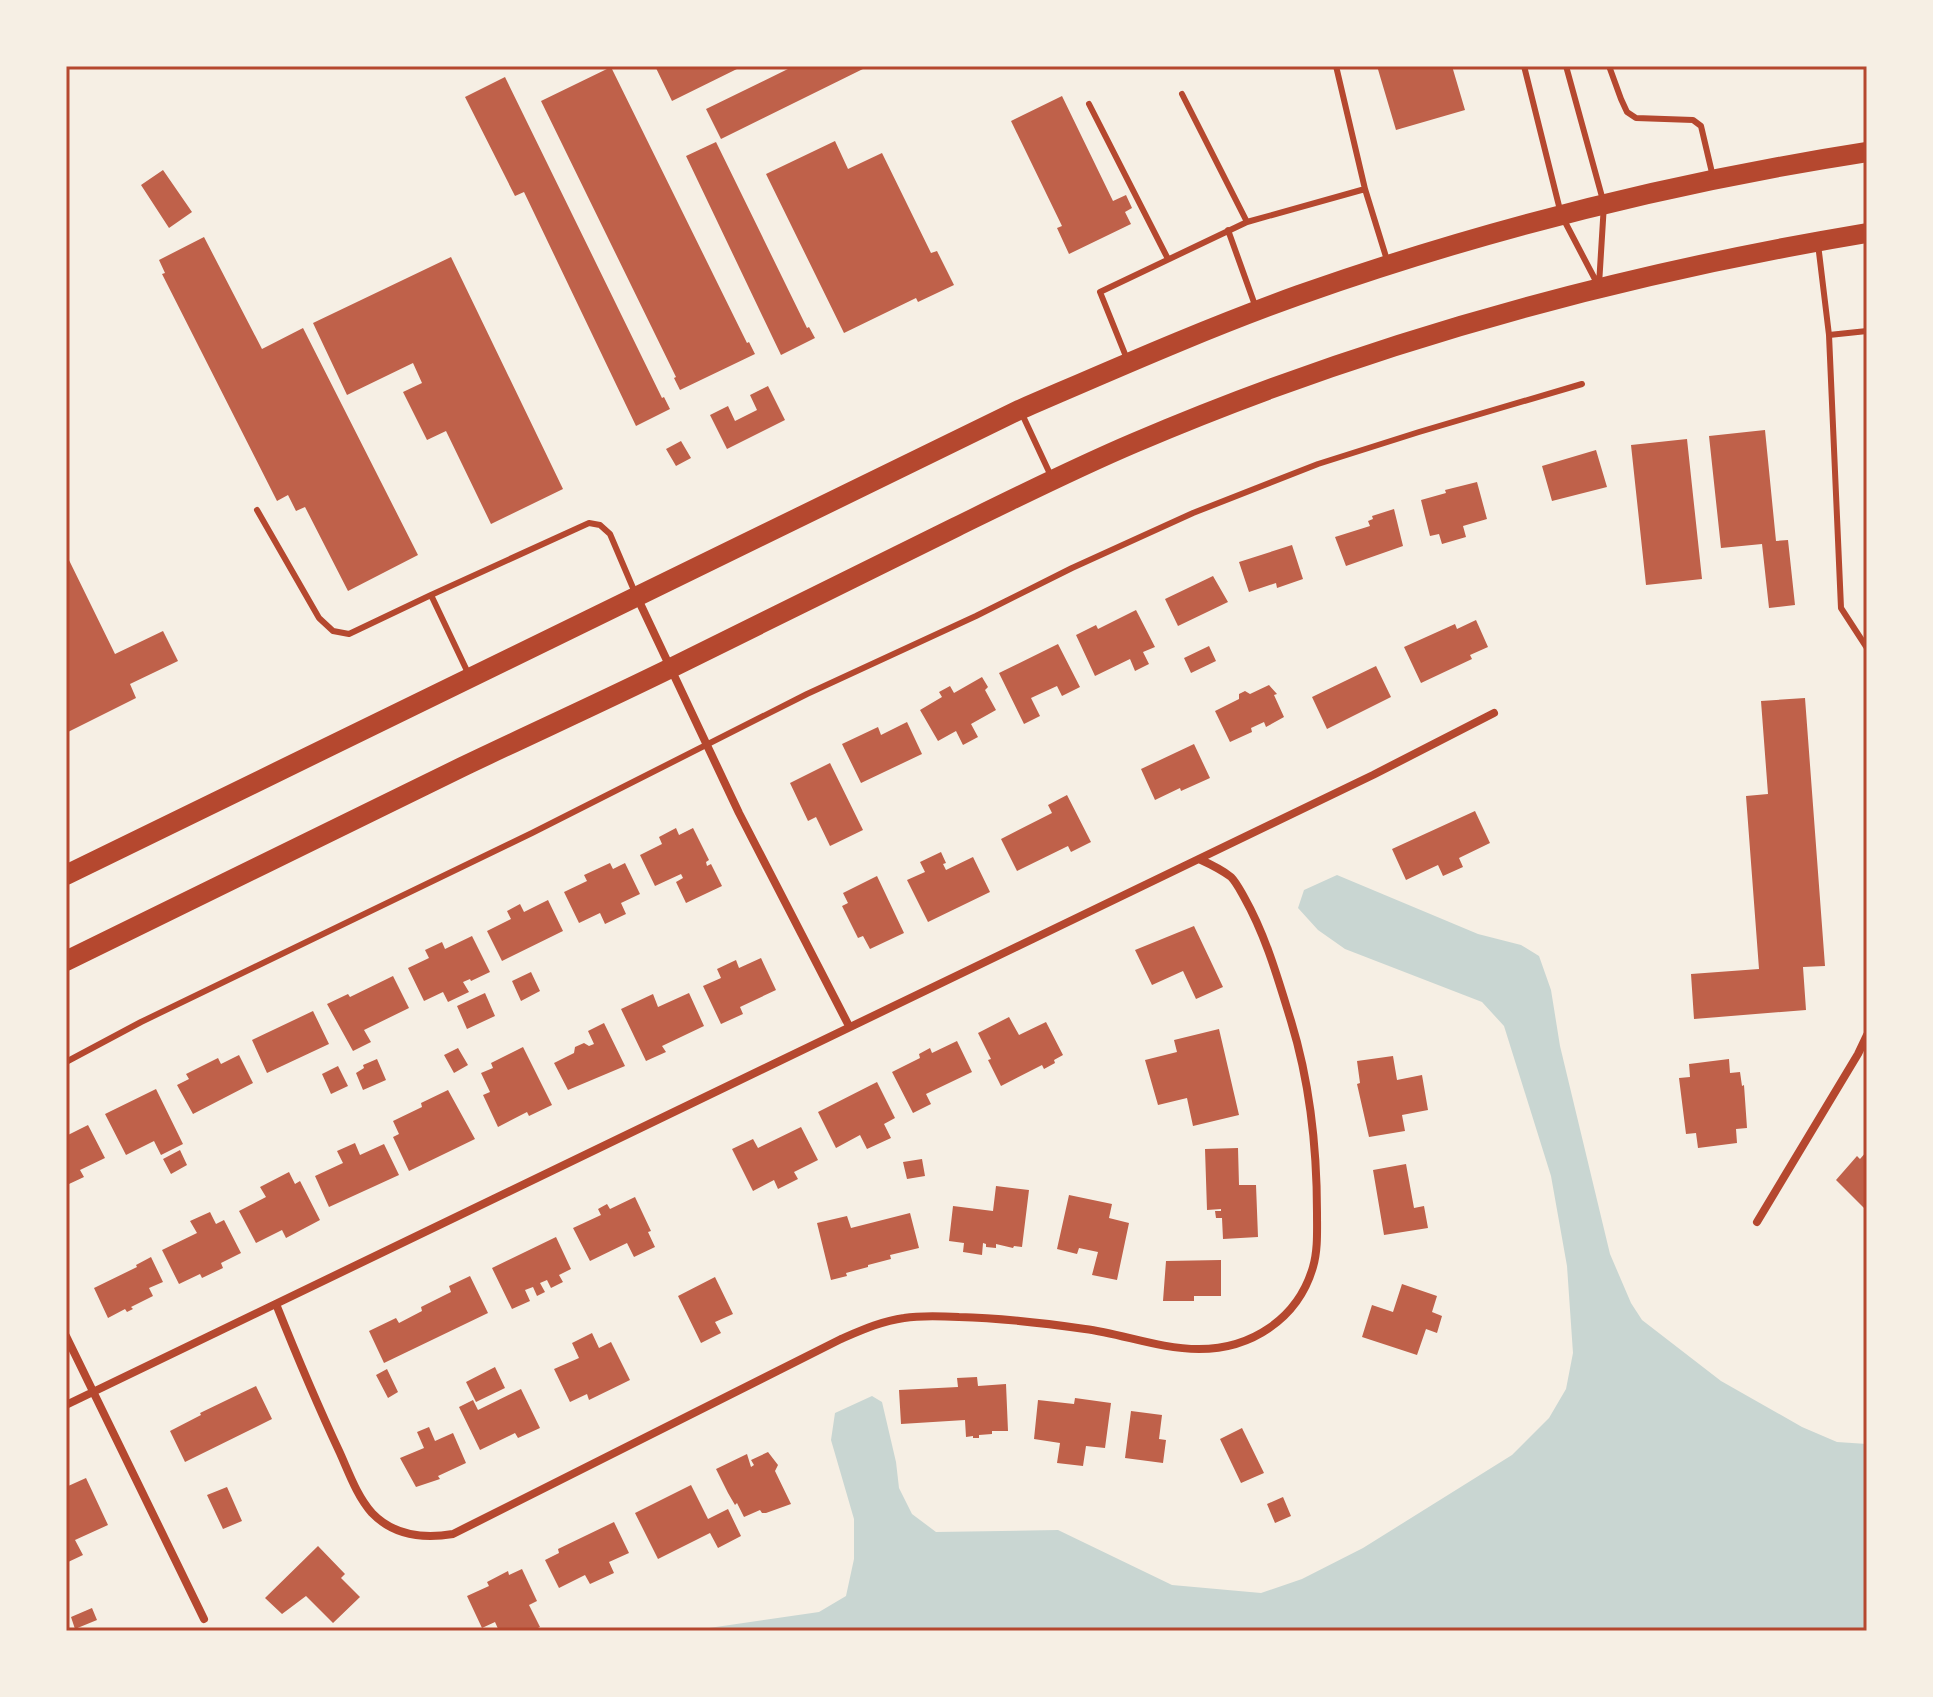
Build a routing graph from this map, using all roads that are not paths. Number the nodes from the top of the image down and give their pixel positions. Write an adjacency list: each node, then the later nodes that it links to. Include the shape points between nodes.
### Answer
1 (1336, 66): 9 (lane)
2 (1524, 66): 11 (lane)
3 (1566, 66): 10 (lane)
4 (1609, 66): 8 (lane, via 1627,112 1636,118 1693,120 1701,126)
5 (1182, 94): 12 (lane)
6 (1089, 104): 16 (lane)
7 (1867, 152): 8 (main road)
8 (1714, 181): 10 (main road)
9 (1365, 189): 12 (lane); 17 (lane)
10 (1604, 204): 11 (main road); 18 (lane)
11 (1561, 214): 17 (main road); 18 (lane)
12 (1247, 222): 13 (lane)
13 (1228, 230): 16 (lane); 19 (lane)
14 (1867, 233): 15 (main road)
15 (1818, 242): 18 (main road); 21 (lane)
16 (1168, 259): 22 (lane, via 1100,292)
17 (1389, 266): 19 (main road)
18 (1599, 288): 25 (main road, via 1295,380)
19 (1257, 312): 22 (main road)
20 (1867, 331): 21 (lane)
21 (1829, 335): 29 (lane, via 1841,608)
22 (1128, 363): 24 (main road)
23 (1582, 384): 33 (lane, via 1318,464 1193,513)
24 (1019, 410): 25 (lane); 28 (main road)
25 (1053, 479): 30 (main road)
26 (257, 510): 27 (lane, via 319,618 333,631 349,634)
27 (431, 595): 28 (lane, via 589,523 610,534); 31 (lane)
28 (637, 596): 30 (street); 31 (main road)
29 (1867, 648)
30 (672, 668): 33 (street); 36 (main road)
31 (470, 678): 35 (main road)
32 (1494, 713): 34 (street)
33 (706, 744): 37 (street); 39 (lane)
34 (1199, 859): 37 (street); 41 (street, via 1233,879 1269,950 1310,1110 1317,1171 1313,1266 1292,1308 1254,1338 1199,1349 996,1318 918,1317 871,1325 453,1534 431,1537 390,1527 360,1497)
35 (66, 875)
36 (66, 961)
37 (849, 1026): 41 (street)
38 (1867, 1035): 40 (street)
39 (66, 1062)
40 (1757, 1222)
41 (276, 1304): 43 (street)
42 (66, 1336): 43 (street)
43 (94, 1392): 44 (street); 45 (street)
44 (66, 1405)
45 (204, 1619)

